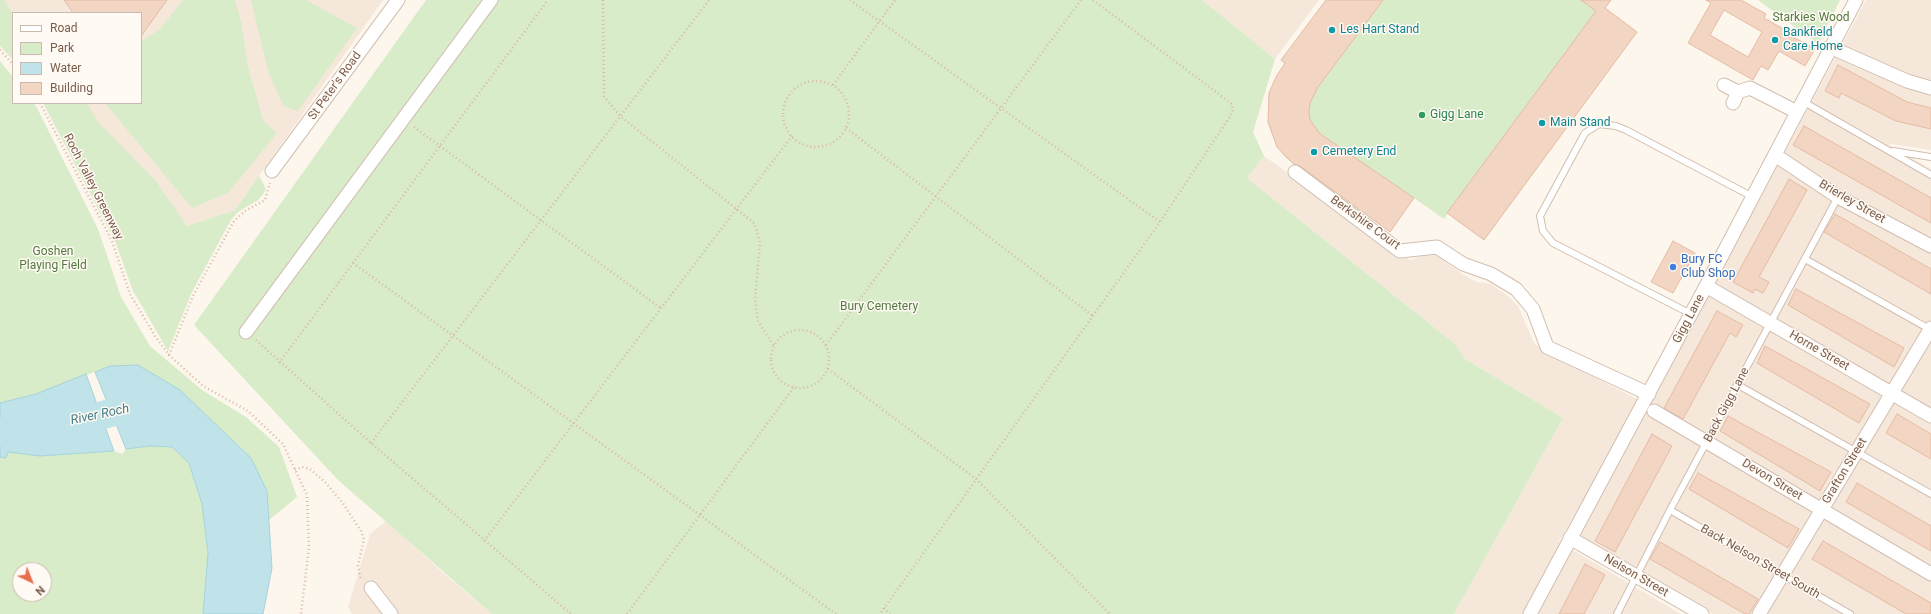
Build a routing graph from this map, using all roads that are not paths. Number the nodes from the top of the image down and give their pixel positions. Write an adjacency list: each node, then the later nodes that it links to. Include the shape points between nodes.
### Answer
1 (398, 0): 11 (street, St Peter's Road)
2 (491, 0): 22 (street)
3 (1856, 0): 4 (street, Gigg Lane)
4 (1830, 47): 6 (street, via 1907,81); 7 (street, Gigg Lane)
5 (1724, 85): 7 (street, via 1735,97 1750,88)
6 (1931, 88)
7 (1799, 107): 8 (lane); 9 (street, Gigg Lane)
8 (1888, 150): 10 (lane); 13 (lane)
9 (1775, 155): 14 (street, Gigg Lane); 15 (street, Brierley Street)
10 (1931, 157)
11 (272, 171)
12 (1295, 172): 25 (street, Berkshire Court, via 1400,251 1437,247 1463,264 1492,274 1516,289 1532,309 1547,347)
13 (1931, 175)
14 (1753, 197): 18 (street, Gigg Lane); 19 (lane, via 1626,130 1599,124 1586,133 1540,216 1543,231 1553,243)
15 (1838, 197): 16 (street, Brierley Street); 17 (lane, Back Gigg Lane)
16 (1931, 246)
17 (1805, 259): 20 (lane, Back Gigg Lane); 21 (lane)
18 (1706, 286): 19 (street, Gigg Lane); 20 (street, Horne Street)
19 (1692, 314): 25 (street, Gigg Lane)
20 (1771, 323): 23 (lane, Back Gigg Lane); 24 (street, Horne Street)
21 (1931, 330): 24 (street, Grafton Street)
22 (246, 332)
23 (1738, 385): 28 (lane, Back Gigg Lane); 29 (lane)
24 (1892, 393): 27 (street, Horne Street); 29 (street, Grafton Street)
25 (1649, 394): 33 (street, Gigg Lane)
26 (1654, 411): 28 (street, Devon Street)
27 (1931, 416)
28 (1707, 442): 31 (lane, Back Gigg Lane); 32 (street, Devon Street)
29 (1857, 452): 30 (lane); 32 (street, Grafton Street)
30 (1931, 494)
31 (1670, 510): 35 (lane, Back Nelson Street South); 36 (lane, Back Gigg Lane)
32 (1822, 510): 34 (street, Devon Street); 35 (street, Grafton Street)
33 (1570, 538): 36 (street, Nelson Street); 40 (street, Gigg Lane)
34 (1931, 574)
35 (1782, 575): 42 (street, Grafton Street); 43 (lane, Back Nelson Street South)
36 (1637, 577): 38 (street, Nelson Street); 41 (lane, Back Gigg Lane)
37 (370, 588): 39 (street)
38 (1699, 613)
39 (391, 614)
40 (1530, 614)
41 (1617, 614)
42 (1759, 614)
43 (1850, 614)

